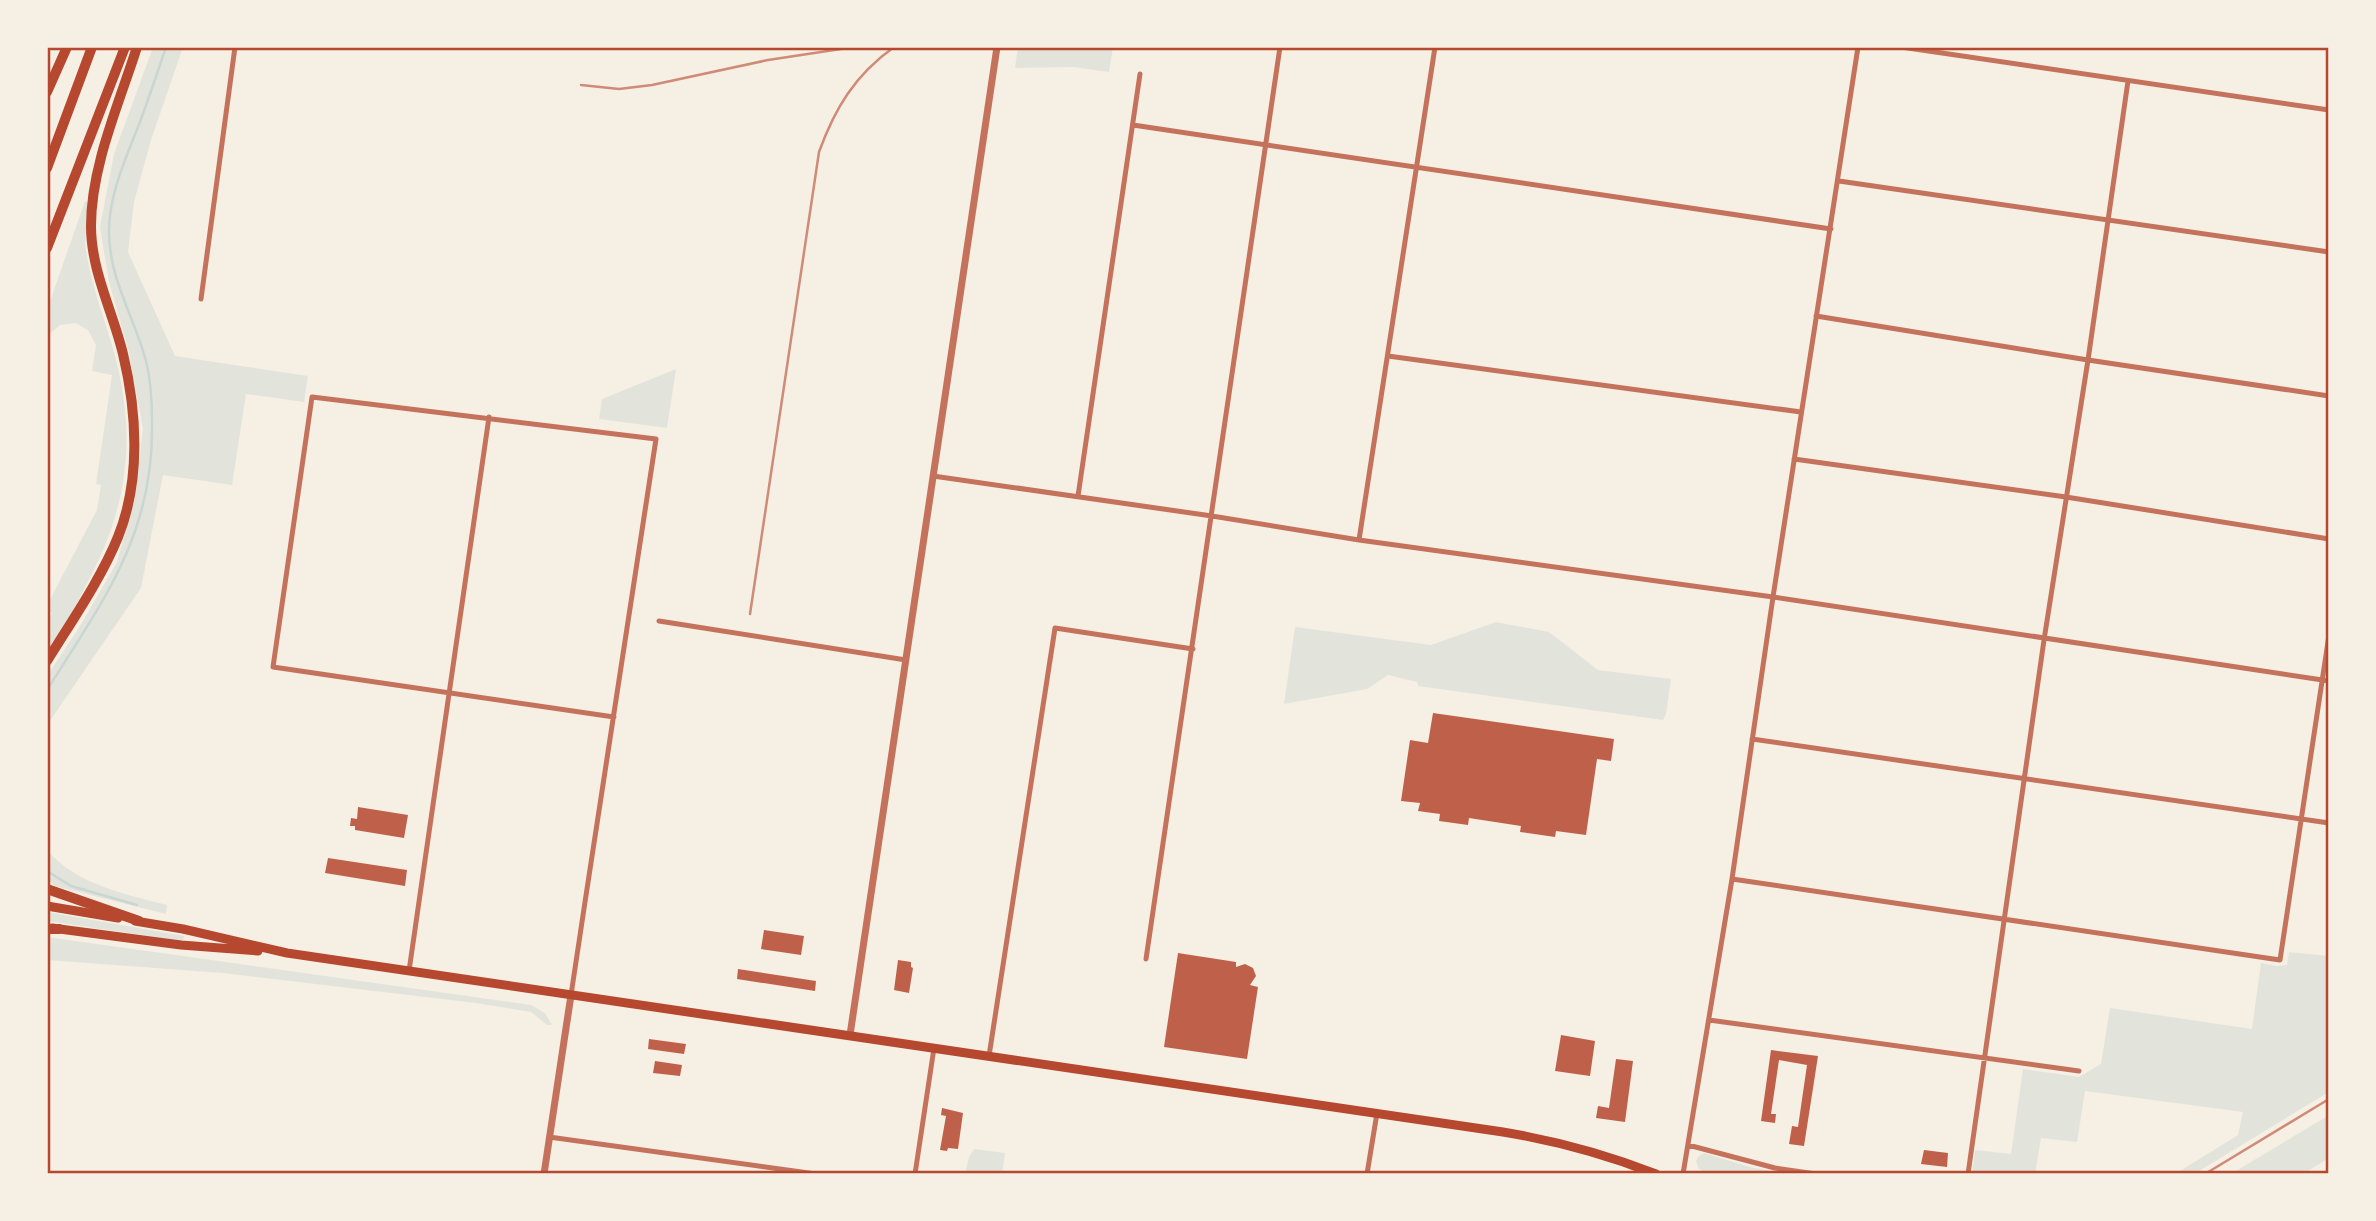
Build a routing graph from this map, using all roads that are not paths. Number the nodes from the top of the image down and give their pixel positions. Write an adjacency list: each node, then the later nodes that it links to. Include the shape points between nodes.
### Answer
1 (67, 47): 13 (highway)
2 (92, 47): 18 (highway)
3 (125, 47): 22 (highway)
4 (137, 47): 44 (highway, via 95,186 91,227 95,262 123,354 135,415 134,463 119,536)
5 (235, 47): 24 (street)
6 (997, 47): 32 (street)
7 (1280, 47): 16 (street)
8 (1435, 47): 17 (street)
9 (1858, 47): 19 (street)
10 (1901, 47): 12 (street)
11 (1140, 74): 15 (street)
12 (2128, 81): 14 (street); 20 (street)
13 (47, 92)
14 (2329, 110)
15 (1133, 125): 16 (street); 33 (street)
16 (1267, 145): 17 (street); 35 (street)
17 (1416, 167): 21 (street); 26 (street)
18 (47, 168)
19 (1839, 181): 20 (street); 21 (street)
20 (2107, 220): 23 (street); 27 (street)
21 (1830, 229): 25 (street)
22 (47, 248)
23 (2329, 252)
24 (201, 299)
25 (1816, 316): 27 (street); 29 (street)
26 (1388, 356): 29 (street); 37 (street)
27 (2088, 360): 28 (street); 34 (street)
28 (2329, 396)
29 (1801, 412): 31 (street)
30 (489, 417): 46 (street); 46 (street, via 312,397 273,667); 47 (street, via 656,439)
31 (1794, 459): 34 (street); 38 (street)
32 (933, 476): 33 (street); 43 (street)
33 (1078, 496): 35 (street)
34 (2066, 497): 36 (street); 41 (street)
35 (1212, 516): 37 (street); 42 (street)
36 (2329, 539)
37 (1359, 540): 38 (street)
38 (1773, 597): 41 (street); 48 (street)
39 (659, 621): 43 (street)
40 (2329, 635): 45 (street)
41 (2044, 640): 45 (street); 49 (street)
42 (1192, 649): 59 (street); 65 (street, via 1055,628)
43 (906, 660): 63 (street)
44 (47, 661)
45 (2325, 681): 50 (street)
46 (450, 693): 47 (street); 60 (street)
47 (614, 717): 61 (street)
48 (1752, 739): 49 (street); 52 (street)
49 (2023, 779): 50 (street); 55 (street)
50 (2300, 819): 51 (street); 55 (street, via 2280,960)
51 (2329, 824)
52 (1732, 880): 55 (street); 62 (street)
53 (47, 888): 56 (highway)
54 (47, 906): 56 (main road)
55 (2003, 919): 66 (street)
56 (139, 921): 58 (main road)
57 (51, 929): 58 (main road)
58 (287, 953): 60 (main road)
59 (1146, 959)
60 (409, 971): 61 (main road)
61 (571, 995): 63 (main road); 69 (street)
62 (1709, 1020): 66 (street); 70 (street)
63 (850, 1035): 64 (main road)
64 (934, 1048): 65 (main road); 73 (street)
65 (989, 1056): 68 (main road)
66 (1983, 1058): 67 (street); 78 (street)
67 (2079, 1072)
68 (1377, 1113): 74 (street); 75 (main road, via 1557,1141)
69 (549, 1137): 71 (street); 72 (street)
70 (1688, 1145): 76 (street); 77 (street)
71 (544, 1174)
72 (816, 1174)
73 (915, 1174)
74 (1367, 1174)
75 (1656, 1174)
76 (1683, 1174)
77 (1816, 1174)
78 (1968, 1174)

